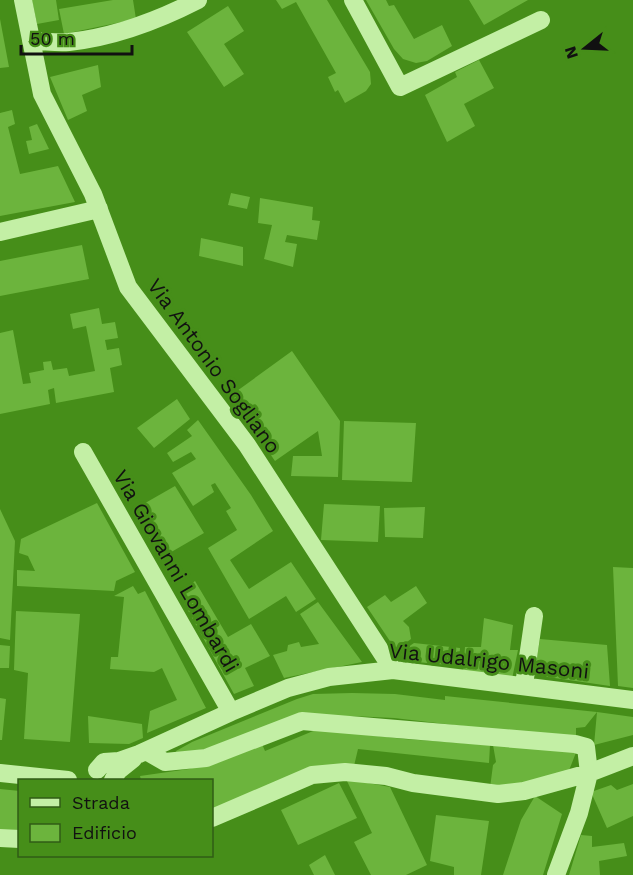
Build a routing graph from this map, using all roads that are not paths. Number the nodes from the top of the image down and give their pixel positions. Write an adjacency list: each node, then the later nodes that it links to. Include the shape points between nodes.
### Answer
1 (24, 0): 5 (street, Via Antonio Sogliano)
2 (198, 0): 5 (street, via 128,31 68,42)
3 (353, 0): 4 (street, via 400,87)
4 (541, 20)
5 (31, 41): 6 (street, Via Antonio Sogliano, via 42,94)
6 (99, 209): 7 (street); 10 (street, Via Antonio Sogliano, via 128,287 247,446)
7 (0, 232)
8 (83, 452): 13 (street, Via Giovanni Lombardi)
9 (534, 616): 11 (street)
10 (393, 670): 11 (street, Via Udalrigo Masoni); 13 (street, Via Udalrigo Masoni, via 329,677 288,688)
11 (524, 685): 12 (street, Via Udalrigo Masoni)
12 (633, 700)
13 (231, 712): 14 (street, Via Udalrigo Masoni)
14 (142, 752): 17 (street, Via Udalrigo Masoni); 18 (street, via 165,762 206,758 302,722 575,744 586,747)
15 (633, 756): 18 (street)
16 (0, 773): 19 (street, Via Udalrigo Masoni)
17 (108, 773): 19 (street, Via Udalrigo Masoni)
18 (589, 773): 20 (street, via 498,794 387,776 345,772 312,775); 23 (street)
19 (64, 779)
20 (213, 818)
21 (0, 838): 22 (street)
22 (18, 839)
23 (556, 875)

